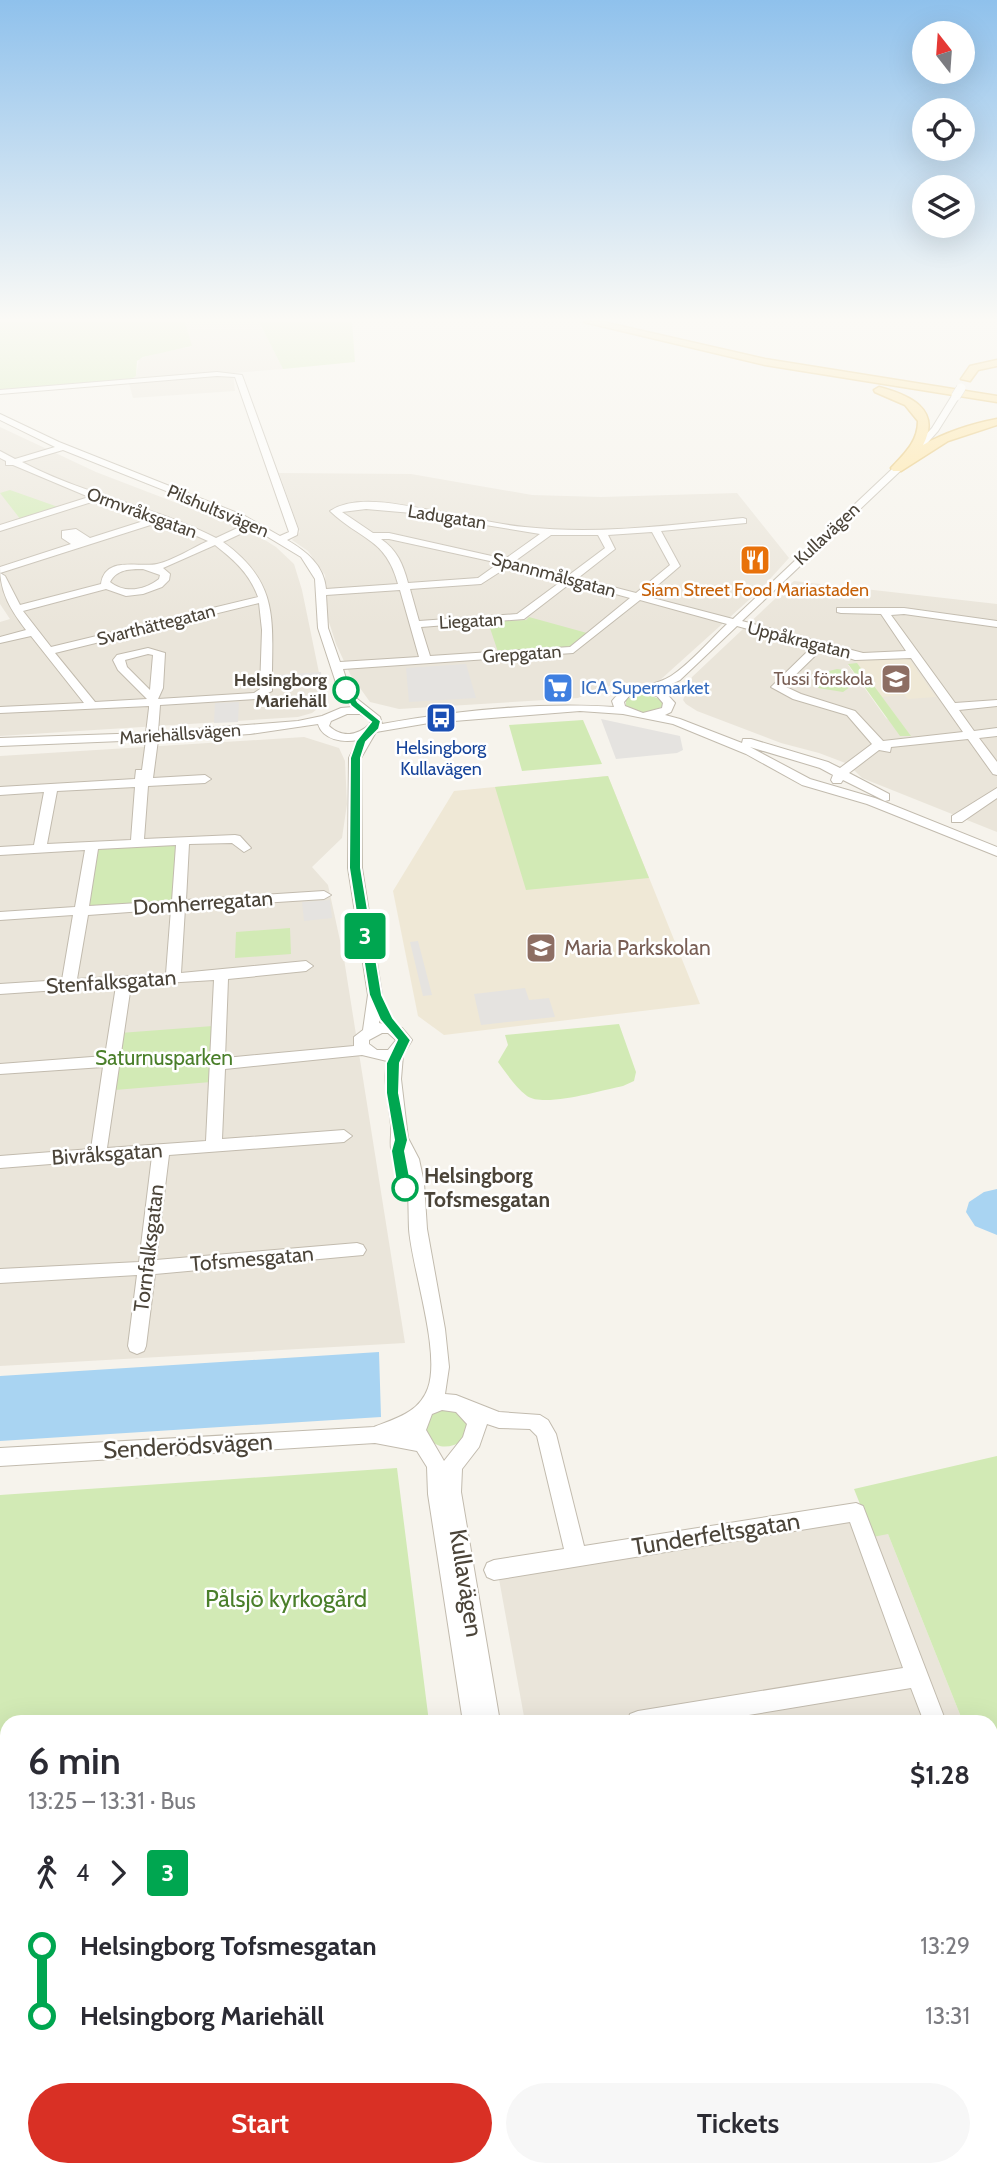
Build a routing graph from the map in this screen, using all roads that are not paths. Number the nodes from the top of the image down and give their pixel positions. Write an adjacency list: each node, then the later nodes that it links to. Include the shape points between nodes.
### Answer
1 (15, 424): 6 (street, Pilshultsvägen)
2 (255, 424): 22 (street, Pilshultsvägen, via 294,533)
3 (924, 424): 8 (main road)
4 (938, 424): 8 (street, Kullavägen)
5 (991, 424): 11 (main road, via 948,435)
6 (62, 447): 9 (street); 15 (street, Pilshultsvägen)
7 (0, 454): 9 (street, Ormvråksgatan)
8 (911, 456): 11 (street, Kullavägen)
9 (13, 462): 10 (street); 12 (street, Ormvråksgatan)
10 (0, 466)
11 (897, 468): 40 (street, Kullavägen)
12 (99, 497): 13 (street, Ormvråksgatan); 16 (street)
13 (162, 518): 23 (street, Ormvråksgatan); 24 (street)
14 (743, 521): 18 (street, Ladugatan)
15 (253, 523): 22 (street, Pilshultsvägen); 23 (street)
16 (53, 524): 17 (street); 24 (street, via 65,536)
17 (0, 528)
18 (654, 528): 20 (street, Ladugatan); 33 (street, Grepgatan, via 675,566)
19 (550, 531): 20 (street, Ladugatan); 21 (street, Ladugatan, via 415,510 348,507 335,511); 25 (street)
20 (601, 531): 29 (street, Liegatan, via 610,549)
21 (374, 536): 25 (street, Spannmålsgatan); 31 (street, Ladugatan, via 398,564)
22 (282, 539): 32 (street, Pilshultsvägen, via 312,563)
23 (213, 541): 26 (street); 34 (street, Ormvråksgatan, via 249,569)
24 (84, 543): 27 (street)
25 (507, 562): 29 (street, Spannmålsgatan); 31 (street, via 481,581)
26 (156, 568): 30 (street, via 116,570 105,579); 30 (street, via 165,574 164,580 149,590 124,592)
27 (0, 570)
28 (0, 576): 35 (street)
29 (571, 579): 33 (street, Spannmålsgatan); 39 (street, Liegatan, via 520,617)
30 (106, 586): 35 (street)
31 (403, 586): 32 (street); 39 (street, Ladugatan)
32 (321, 590): 48 (street, Pilshultsvägen, via 323,628)
33 (638, 598): 40 (street, Spannmålsgatan); 47 (street, Grepgatan, via 573,650)
34 (263, 599): 45 (street, Svarthättegatan); 53 (street, Ormvråksgatan, via 266,691 256,696)
35 (16, 609): 41 (street)
36 (841, 610): 37 (street)
37 (888, 611): 38 (street); 46 (street, via 886,615)
38 (994, 623): 42 (street)
39 (415, 624): 47 (street, Ladugatan)
40 (731, 625): 44 (street, Uppåkragatan); 49 (street, Kullavägen)
41 (33, 632): 43 (street); 45 (street)
42 (997, 635)
43 (0, 640)
44 (816, 649): 46 (street, Uppåkragatan, via 850,658); 74 (street, via 778,687 790,696 849,712)
45 (48, 651): 56 (street)
46 (915, 654): 57 (street)
47 (425, 660): 48 (street, Grepgatan)
48 (338, 666): 51 (street, Pilshultsvägen)
49 (676, 678): 50 (street, Kullavägen); 54 (street, Kullavägen)
50 (644, 690): 52 (street, Kullavägen); 54 (street, via 656,692)
51 (346, 695): 61 (street); 63 (street)
52 (620, 697): 58 (street, Kullavägen); 60 (street, via 618,704)
53 (152, 700): 56 (street); 69 (street, via 155,708)
54 (669, 703): 62 (street, via 663,713); 77 (street, via 680,714 759,746)
55 (997, 703): 57 (street)
56 (92, 706): 59 (street)
57 (951, 707): 71 (street)
58 (580, 708): 60 (street, Kullavägen); 64 (street, Kullavägen)
59 (0, 710)
60 (624, 711): 62 (street, Kullavägen)
61 (369, 714): 63 (street, Kullavägen, via 345,710); 64 (street, Kullavägen); 66 (street, via 376,723)
62 (649, 716): 80 (street, Kullavägen, via 676,721 750,751)
63 (329, 717): 65 (street, Mariehällsvägen); 67 (street, via 323,726)
64 (429, 719): 66 (street, Kullavägen)
65 (281, 728): 67 (street, Mariehällsvägen); 69 (street, Mariehällsvägen)
66 (371, 731): 70 (street); 76 (street, Kullavägen)
67 (327, 732): 70 (street, Mariehällsvägen)
68 (997, 732): 71 (street)
69 (148, 737): 72 (street, Mariehällsvägen); 82 (street, via 148,776)
70 (342, 737): 76 (street)
71 (972, 738): 74 (street); 78 (street)
72 (79, 741): 73 (street, Mariehällsvägen); 75 (street, Mariehällsvägen)
73 (0, 742)
74 (882, 747): 79 (street, via 863,765)
75 (0, 749)
76 (355, 758): 106 (street, Kullavägen, via 355,854)
77 (819, 763): 79 (street); 80 (street, via 801,767)
78 (997, 771)
79 (840, 774): 83 (street, via 835,781); 89 (street)
80 (800, 778): 83 (street, Kullavägen)
81 (205, 779): 82 (street)
82 (142, 783): 84 (street); 90 (street)
83 (820, 785): 95 (street, Kullavägen)
84 (51, 788): 85 (street); 93 (street)
85 (0, 791)
86 (997, 792): 87 (street)
87 (957, 819)
88 (183, 841): 90 (street); 92 (street, via 235,839); 97 (street)
89 (997, 842)
90 (138, 843): 91 (street)
91 (92, 846): 93 (street); 98 (street)
92 (244, 848)
93 (40, 849): 94 (street)
94 (0, 851)
95 (997, 852)
96 (324, 895): 97 (street, Domherregatan)
97 (178, 905): 98 (street, Domherregatan); 102 (street)
98 (82, 911): 99 (street, Domherregatan); 104 (street)
99 (0, 916)
100 (306, 966): 101 (street, Stenfalksgatan)
101 (221, 975): 102 (street, Stenfalksgatan); 110 (street)
102 (173, 978): 103 (street, Stenfalksgatan)
103 (124, 981): 104 (street, Stenfalksgatan); 111 (street)
104 (69, 985): 105 (street, Stenfalksgatan)
105 (0, 989)
106 (375, 995): 107 (street, Kullavägen); 108 (street, Kullavägen)
107 (395, 1030): 108 (street, via 383,1027); 109 (street, Kullavägen, via 404,1040)
108 (367, 1043): 109 (street, via 385,1056); 110 (street, via 351,1049); 113 (street, Kullavägen)
109 (396, 1053): 113 (street, Kullavägen)
110 (219, 1060): 115 (street)
111 (112, 1061): 112 (street); 117 (street)
112 (0, 1069)
113 (393, 1093): 123 (street, Kullavägen, via 401,1140 398,1151 409,1211 418,1229)
114 (344, 1136): 115 (street, Bivråksgatan)
115 (214, 1146): 116 (street, Bivråksgatan)
116 (161, 1150): 117 (street, Bivråksgatan); 120 (street, Tornfalksgatan)
117 (98, 1154): 118 (street, Bivråksgatan)
118 (0, 1161)
119 (357, 1250): 120 (street, Tofsmesgatan)
120 (147, 1268): 121 (street, Tofsmesgatan); 122 (street, Tornfalksgatan)
121 (0, 1276)
122 (137, 1346)
123 (440, 1360): 124 (street, Kullavägen); 125 (street, Kullavägen, via 437,1391)
124 (465, 1407): 125 (street, via 442,1402); 126 (street); 128 (street, Kullavägen, via 477,1424)
125 (422, 1413): 127 (street, Senderödsvägen); 129 (street, Kullavägen, via 416,1430)
126 (511, 1422): 128 (street); 131 (street, via 533,1422 546,1434)
127 (375, 1435): 129 (street, Senderödsvägen); 130 (street, Senderödsvägen)
128 (469, 1444): 129 (street, via 446,1454); 135 (street, Kullavägen, via 452,1466 451,1492)
129 (424, 1446): 134 (street, Kullavägen, via 437,1466)
130 (0, 1457)
131 (576, 1556): 132 (street, Tunderfeltsgatan); 133 (street, Tunderfeltsgatan, via 856,1512)
132 (494, 1570)
133 (918, 1676): 136 (street); 137 (street)
134 (473, 1715)
135 (488, 1715)
136 (681, 1715)
137 (932, 1715)

